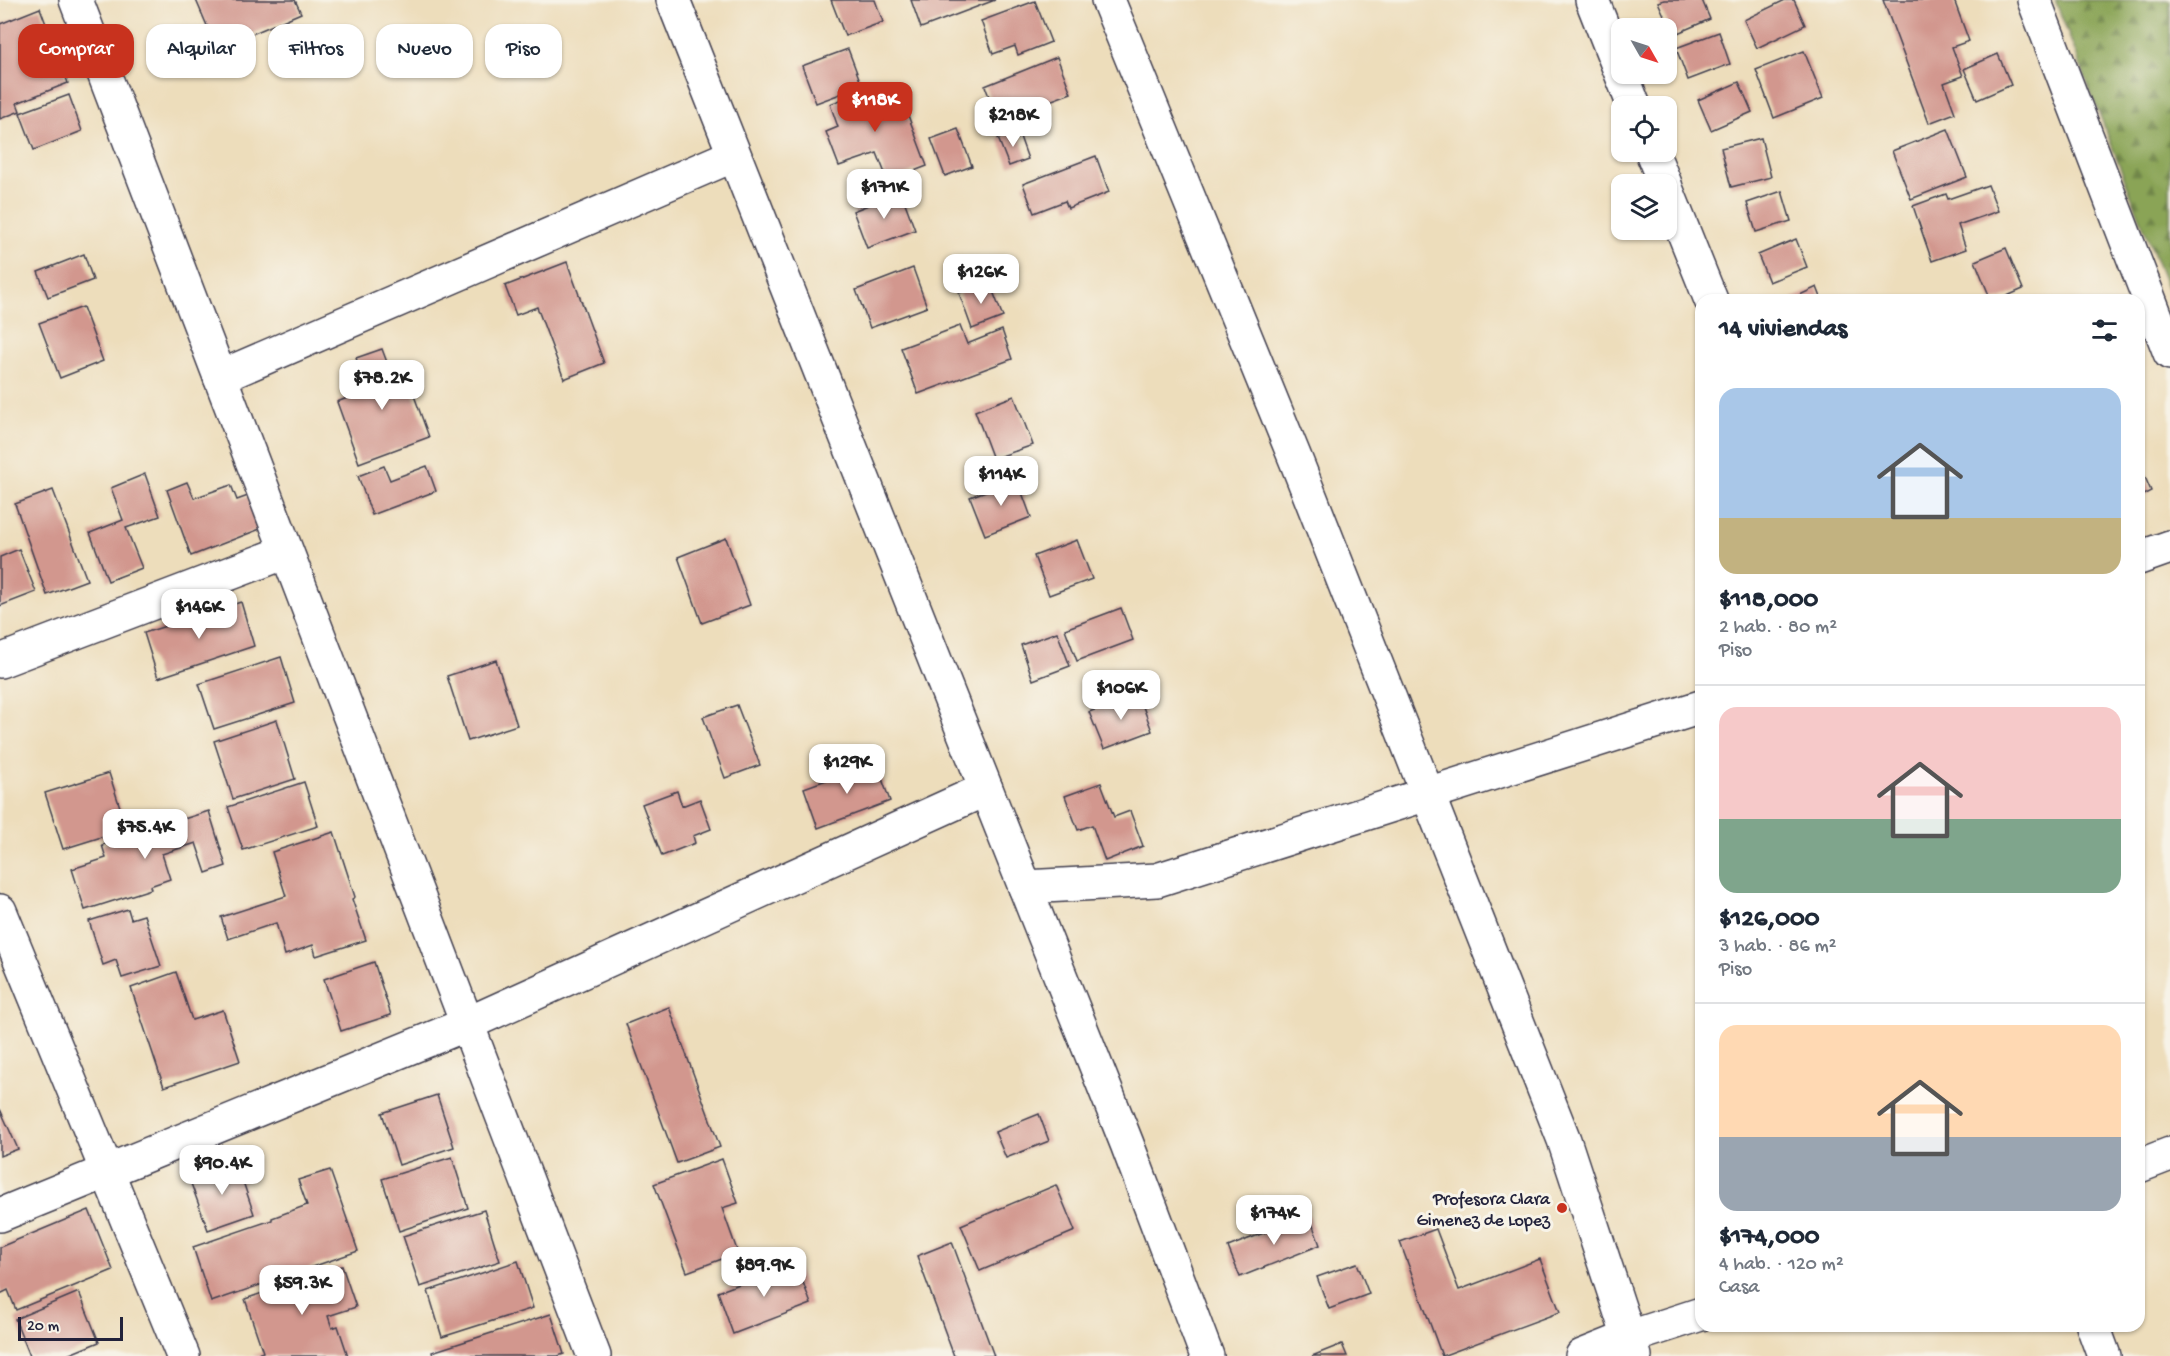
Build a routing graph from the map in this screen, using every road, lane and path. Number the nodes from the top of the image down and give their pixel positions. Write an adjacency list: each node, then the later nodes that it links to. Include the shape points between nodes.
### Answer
1 (76, 0): 11 (street)
2 (673, 0): 7 (street)
3 (1108, 0): 18 (street)
4 (1592, 0): 6 (street)
5 (2034, 0): 10 (street)
6 (1630, 96)
7 (734, 155): 11 (street); 17 (street)
8 (1677, 214): 9 (street)
9 (1709, 294)
10 (2170, 353)
11 (220, 376): 13 (street)
12 (2170, 547): 14 (street)
13 (286, 552): 15 (street); 21 (street)
14 (2145, 556)
15 (0, 661)
16 (1695, 709): 18 (street)
17 (986, 789): 19 (street); 21 (street)
18 (1428, 795): 19 (street, via 1157,880); 28 (street, via 1564,1140)
19 (1025, 887): 31 (street)
20 (0, 911): 24 (street)
21 (467, 1024): 24 (street); 30 (street)
22 (2170, 1154): 23 (street)
23 (2145, 1164)
24 (107, 1173): 25 (street); 29 (street)
25 (0, 1215)
26 (1695, 1317): 28 (street)
27 (2095, 1332): 33 (street)
28 (1631, 1347): 32 (street)
29 (183, 1356)
30 (594, 1356)
31 (1207, 1356)
32 (1582, 1356)
33 (2104, 1356)

